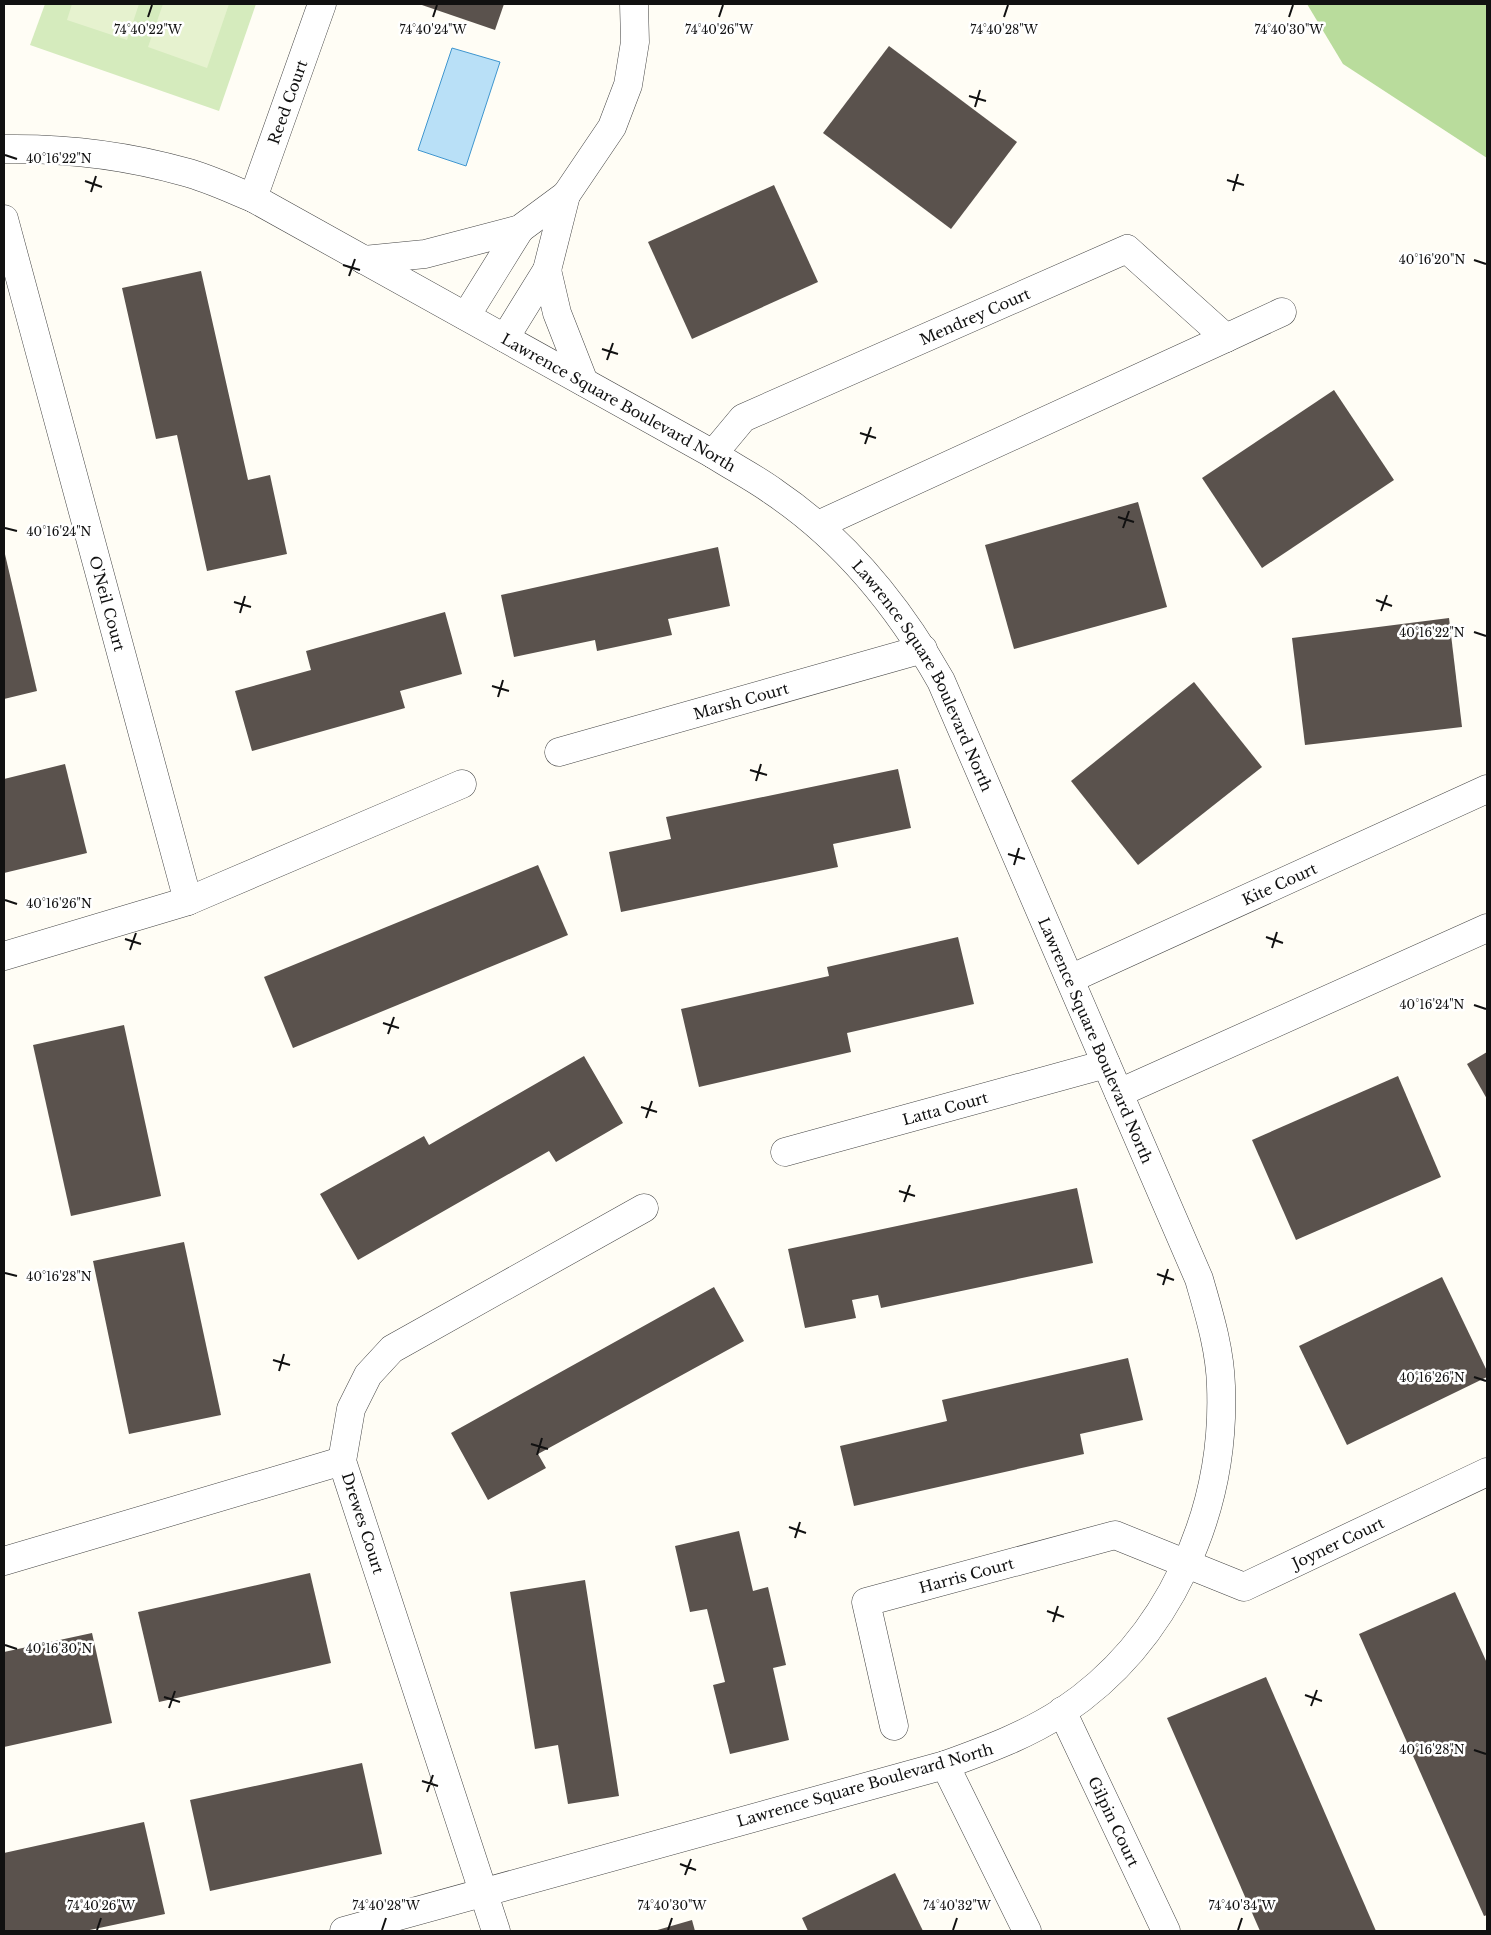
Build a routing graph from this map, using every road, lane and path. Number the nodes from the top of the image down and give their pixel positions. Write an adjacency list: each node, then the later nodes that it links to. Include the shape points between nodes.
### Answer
1 (322, 4): 5 (street, Reed Court)
2 (634, 4): 4 (street, via 636,42 628,85 612,127)
3 (4, 149): 5 (street, Lawrence Square Boulevard North, via 50,148 114,155 187,172)
4 (566, 195): 7 (street); 9 (street)
5 (253, 198): 8 (street, Lawrence Square Boulevard North)
6 (4, 219): 21 (street, O'Neil Court)
7 (520, 229): 8 (street, via 425,254); 11 (street)
8 (364, 260): 11 (street, Lawrence Square Boulevard North)
9 (547, 270): 12 (street); 14 (street, via 557,312)
10 (1282, 312): 13 (street)
11 (466, 316): 12 (street, Lawrence Square Boulevard North)
12 (505, 338): 14 (street, Lawrence Square Boulevard North)
13 (1226, 338): 15 (street, Mendrey Court, via 1127,249 743,418); 16 (street)
14 (584, 382): 15 (street, Lawrence Square Boulevard North)
15 (713, 454): 16 (street, Lawrence Square Boulevard North, via 774,492)
16 (818, 525): 17 (street, Lawrence Square Boulevard North, via 887,597)
17 (923, 649): 18 (street, Marsh Court); 24 (street, Lawrence Square Boulevard North, via 941,681)
18 (559, 752)
19 (462, 784): 21 (street)
20 (1487, 788): 24 (street, Kite Court)
21 (188, 901): 23 (street)
22 (1487, 928): 26 (street)
23 (4, 956)
24 (1070, 979): 25 (street, Lawrence Square Boulevard North)
25 (1106, 1064): 26 (street, Lawrence Square Boulevard North); 27 (street, Latta Court)
26 (1119, 1093): 32 (street, Lawrence Square Boulevard North, via 1199,1279 1215,1334 1221,1385 1220,1449 1207,1512)
27 (785, 1152)
28 (644, 1208): 29 (street, via 392,1349 368,1375 351,1409)
29 (342, 1461): 31 (street, Drewes Court); 36 (street, Drewes Court)
30 (1487, 1472): 32 (street, Joyner Court, via 1244,1587)
31 (4, 1561)
32 (1188, 1563): 33 (street, Lawrence Square Boulevard North, via 1150,1627 1108,1675); 34 (street, Harris Court, via 1114,1535 866,1602)
33 (1062, 1711): 35 (street, Lawrence Square Boulevard North, via 1007,1743); 40 (street, Gilpin Court)
34 (894, 1726)
35 (945, 1765): 36 (street, Lawrence Square Boulevard North); 39 (street)
36 (485, 1892): 37 (street, Lawrence Square Boulevard North); 38 (street, Drewes Court)
37 (356, 1930)
38 (496, 1931)
39 (1027, 1931)
40 (1166, 1931)

